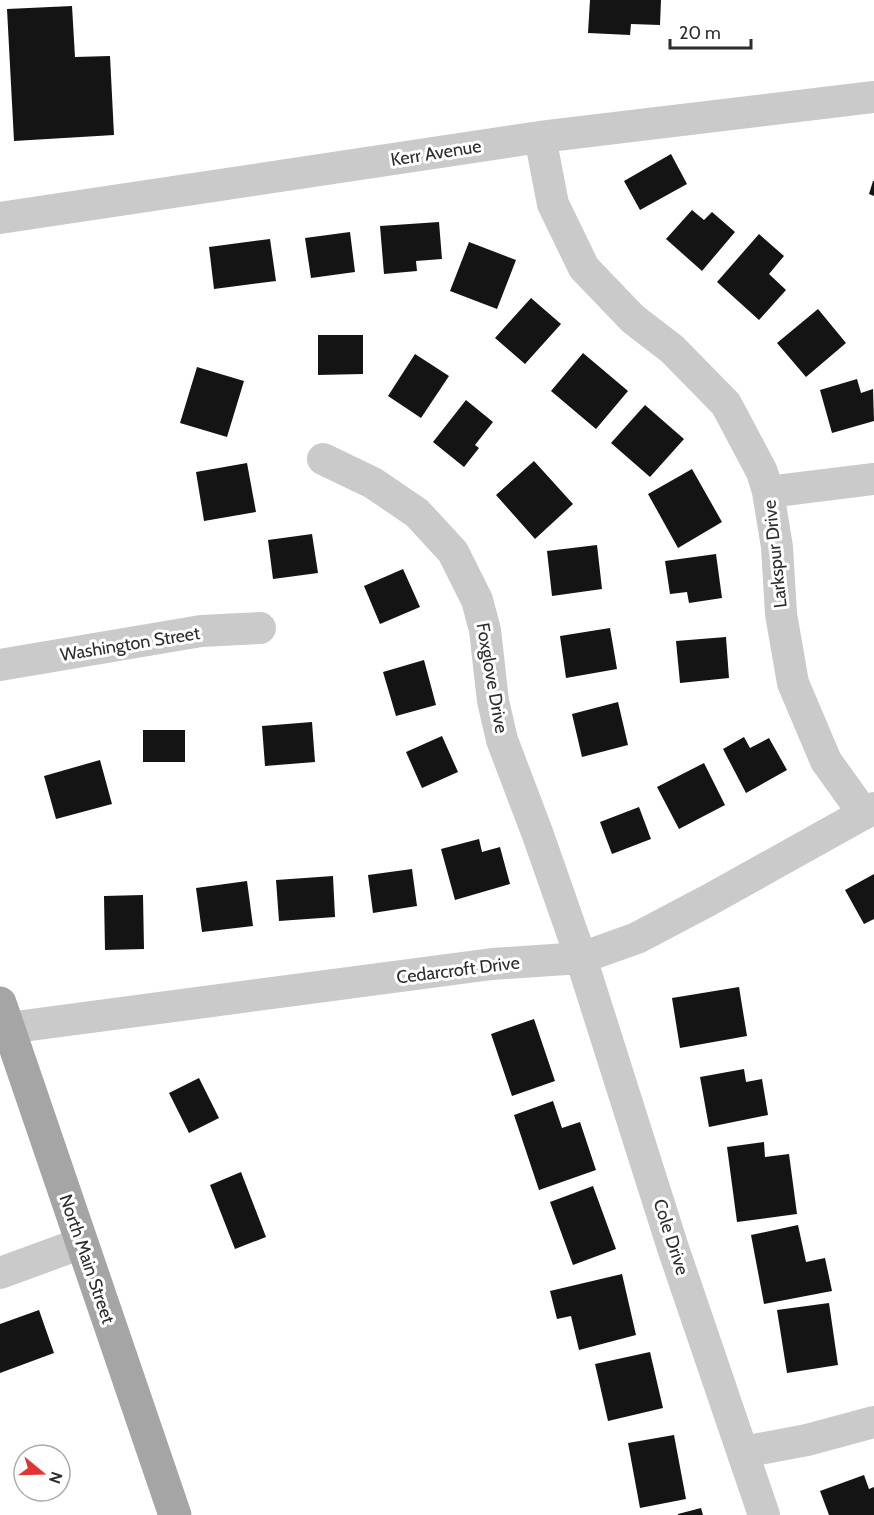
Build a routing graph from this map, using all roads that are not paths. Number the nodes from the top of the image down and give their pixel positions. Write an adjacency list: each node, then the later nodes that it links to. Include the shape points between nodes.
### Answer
1 (874, 98): 2 (street, Kerr Avenue)
2 (540, 137): 3 (street, Kerr Avenue); 6 (street, Larkspur Drive, via 553,204 584,268 726,404 762,472)
3 (0, 218)
4 (323, 459): 10 (street, Foxglove Drive, via 373,483 417,513 453,552 477,600 485,630 502,740)
5 (874, 479): 6 (street)
6 (768, 492): 9 (street, Larkspur Drive, via 793,683 826,761)
7 (260, 628): 8 (street, Washington Street, via 201,632)
8 (0, 665)
9 (869, 811): 10 (street, Cedarcroft Drive, via 636,938)
10 (581, 957): 11 (street, Cedarcroft Drive); 15 (street, Cole Drive, via 673,1248)
11 (4, 1016): 12 (main road, North Main Street)
12 (82, 1244): 13 (street); 16 (main road, North Main Street)
13 (0, 1273)
14 (874, 1422): 15 (street)
15 (743, 1452): 17 (street, Cole Drive)
16 (175, 1515)
17 (764, 1515)

